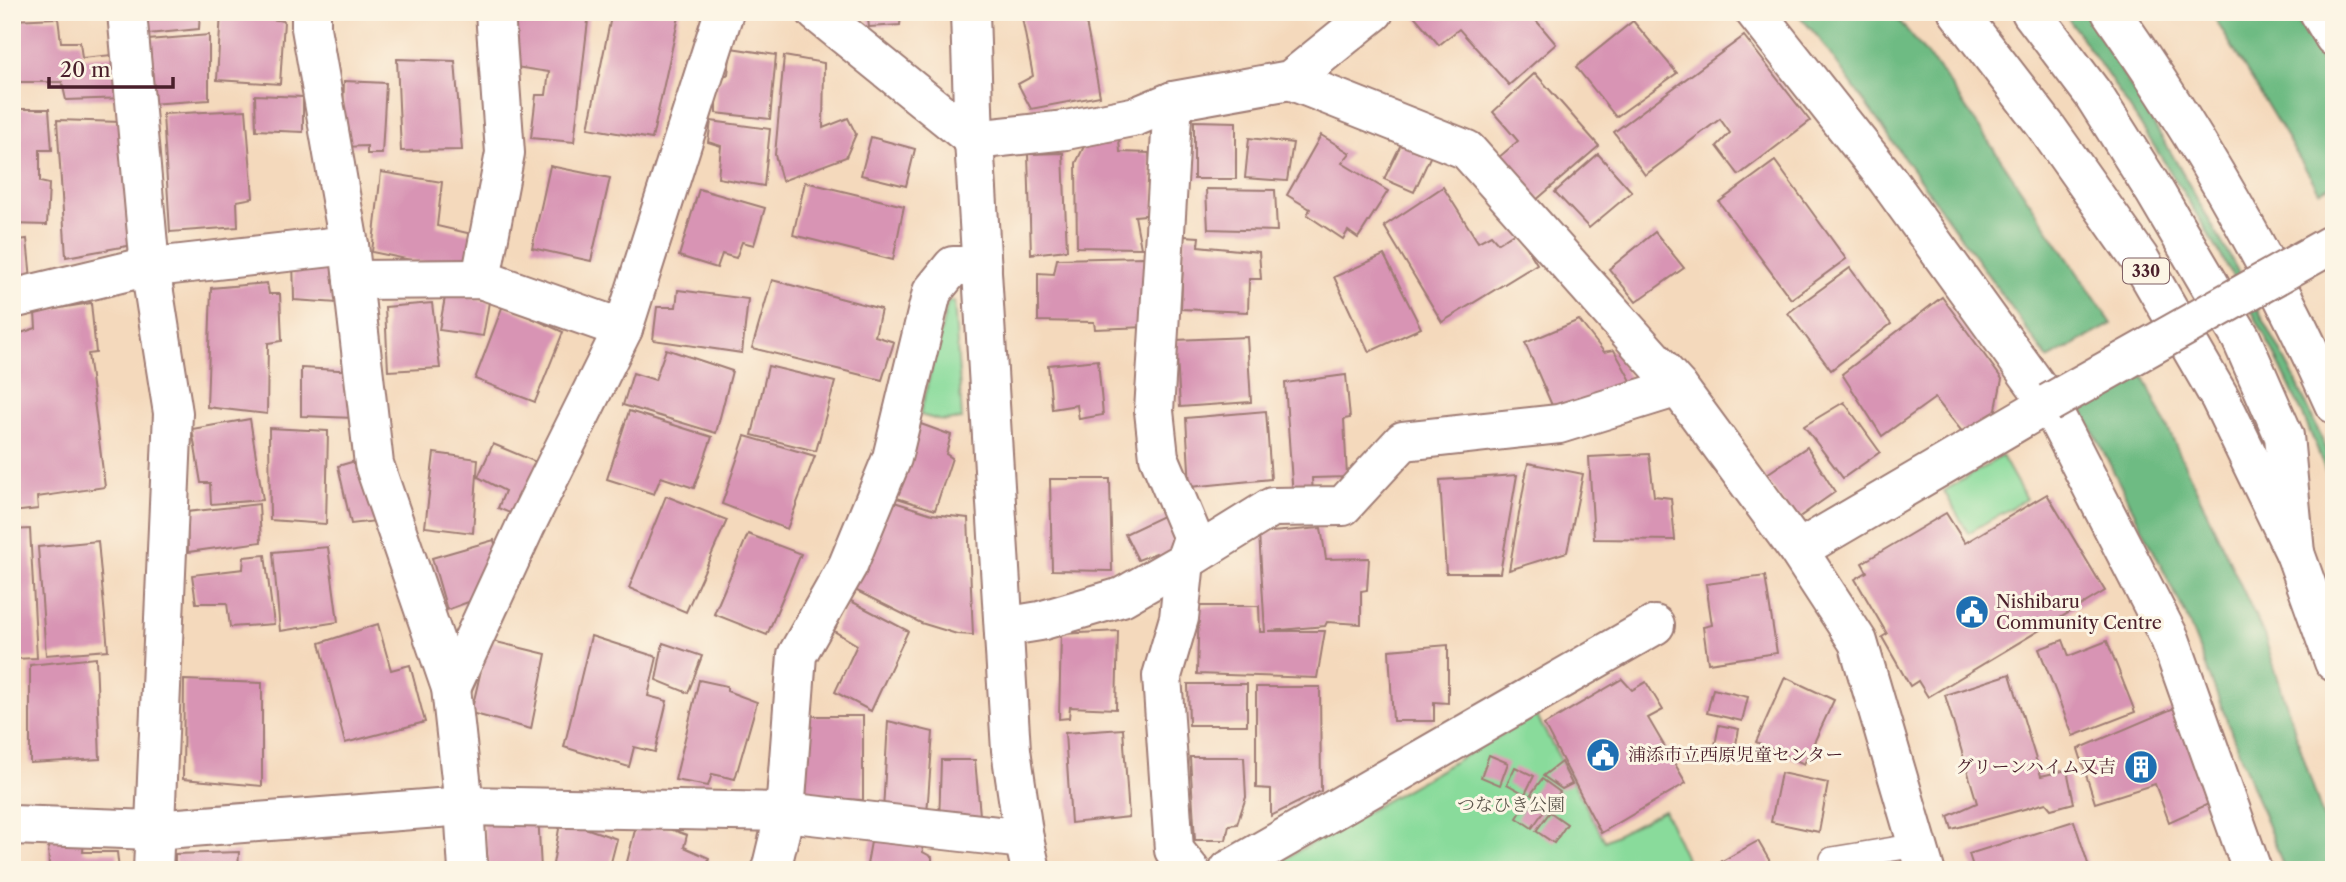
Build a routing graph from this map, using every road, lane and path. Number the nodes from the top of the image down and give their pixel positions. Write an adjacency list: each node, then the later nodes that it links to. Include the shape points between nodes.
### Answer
1 (127, 12): 20 (main road)
2 (311, 12): 18 (main road)
3 (495, 12): 21 (main road, via 505,153)
4 (724, 12): 23 (main road)
5 (816, 12): 16 (main road)
6 (970, 12): 16 (main road)
7 (1374, 12): 14 (main road)
8 (1755, 12): 25 (main road, via 1887,179)
9 (1958, 12): 28 (main road, 330, via 2139,258 2220,398)
10 (2031, 12): 28 (main road, via 2093,94 2241,338 2284,436)
11 (2111, 12): 26 (main road, via 2163,87 2244,223)
12 (2319, 12): 13 (main road)
13 (2334, 37)
14 (1290, 80): 15 (main road); 24 (main road, via 1466,150)
15 (1173, 101): 16 (main road, via 1137,116 1066,130); 29 (main road, via 1154,411 1159,457 1193,538)
16 (974, 140): 19 (main road)
17 (2334, 243): 25 (main road, bridge)
18 (351, 263): 20 (main road); 21 (main road); 33 (main road, via 374,464)
19 (982, 266): 31 (main road); 35 (main road, via 953,266 932,292 892,458 848,565 797,656)
20 (150, 267): 22 (main road); 37 (main road, via 173,413)
21 (481, 279): 23 (main road)
22 (12, 299)
23 (623, 329): 33 (main road)
24 (1678, 387): 27 (main road); 29 (main road, via 1559,424 1403,441 1343,506 1272,507)
25 (2049, 404): 27 (main road); 46 (main road, via 2170,639)
26 (2334, 404)
27 (1798, 550): 39 (main road, via 1858,642)
28 (2295, 553): 32 (main road, 330)
29 (1185, 561): 31 (main road, via 1122,597); 44 (main road, via 1179,618 1161,676 1174,850)
30 (1655, 625): 45 (main road)
31 (1004, 627): 38 (main road, via 1011,750)
32 (2334, 662)
33 (451, 688): 34 (main road)
34 (464, 806): 35 (main road); 37 (main road); 42 (main road)
35 (785, 812): 38 (main road); 43 (main road)
36 (12, 825): 37 (main road)
37 (153, 831): 41 (main road)
38 (1028, 854)
39 (1921, 857): 40 (lane)
40 (1832, 859)
41 (153, 870)
42 (468, 870)
43 (771, 870)
44 (1190, 870)
45 (1229, 870)
46 (2252, 870)

